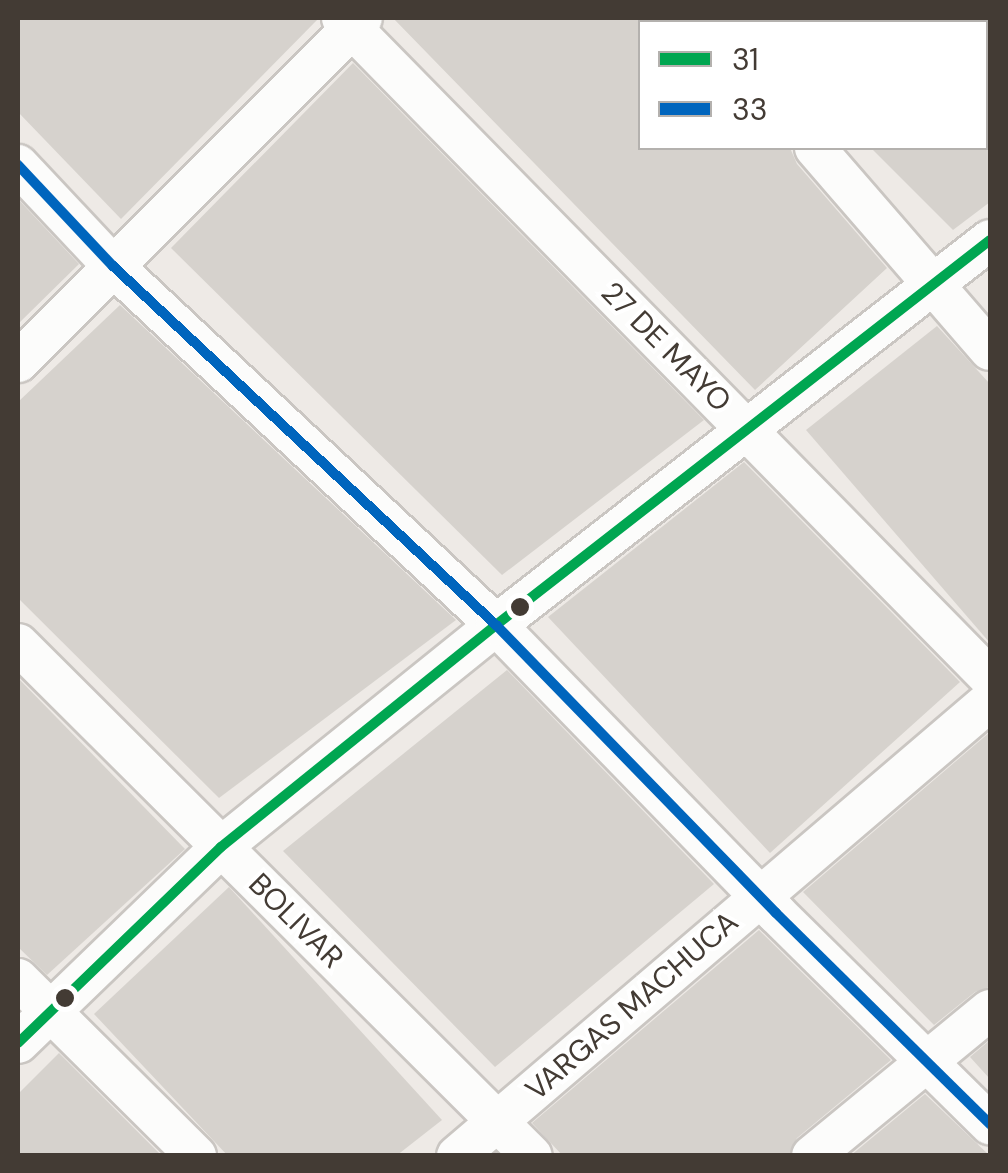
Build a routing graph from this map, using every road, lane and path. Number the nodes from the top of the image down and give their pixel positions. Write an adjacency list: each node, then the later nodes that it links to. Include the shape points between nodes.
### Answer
1 (352, 21): 5 (street); 9 (street, 27 DE MAYO)
2 (816, 150): 6 (street)
3 (18, 165): 5 (street)
4 (990, 240): 6 (street)
5 (114, 266): 8 (street); 10 (street)
6 (932, 284): 7 (street); 9 (street)
7 (990, 350)
8 (18, 362)
9 (747, 430): 10 (street); 12 (street, 27 DE MAYO)
10 (496, 625): 14 (street); 15 (street)
11 (18, 644): 14 (street, BOLIVAR)
12 (990, 678)
13 (990, 702): 15 (street, VARGAS MACHUCA)
14 (220, 847): 18 (street); 21 (street, BOLIVAR)
15 (760, 894): 20 (street); 21 (street, VARGAS MACHUCA)
16 (18, 978): 18 (street)
17 (990, 1010): 20 (street)
18 (50, 1011): 19 (street); 23 (street)
19 (18, 1043)
20 (927, 1062): 22 (street); 26 (street)
21 (499, 1122): 24 (street, VARGAS MACHUCA); 25 (street, BOLIVAR)
22 (990, 1124)
23 (196, 1156)
24 (457, 1156)
25 (532, 1156)
26 (812, 1156)

